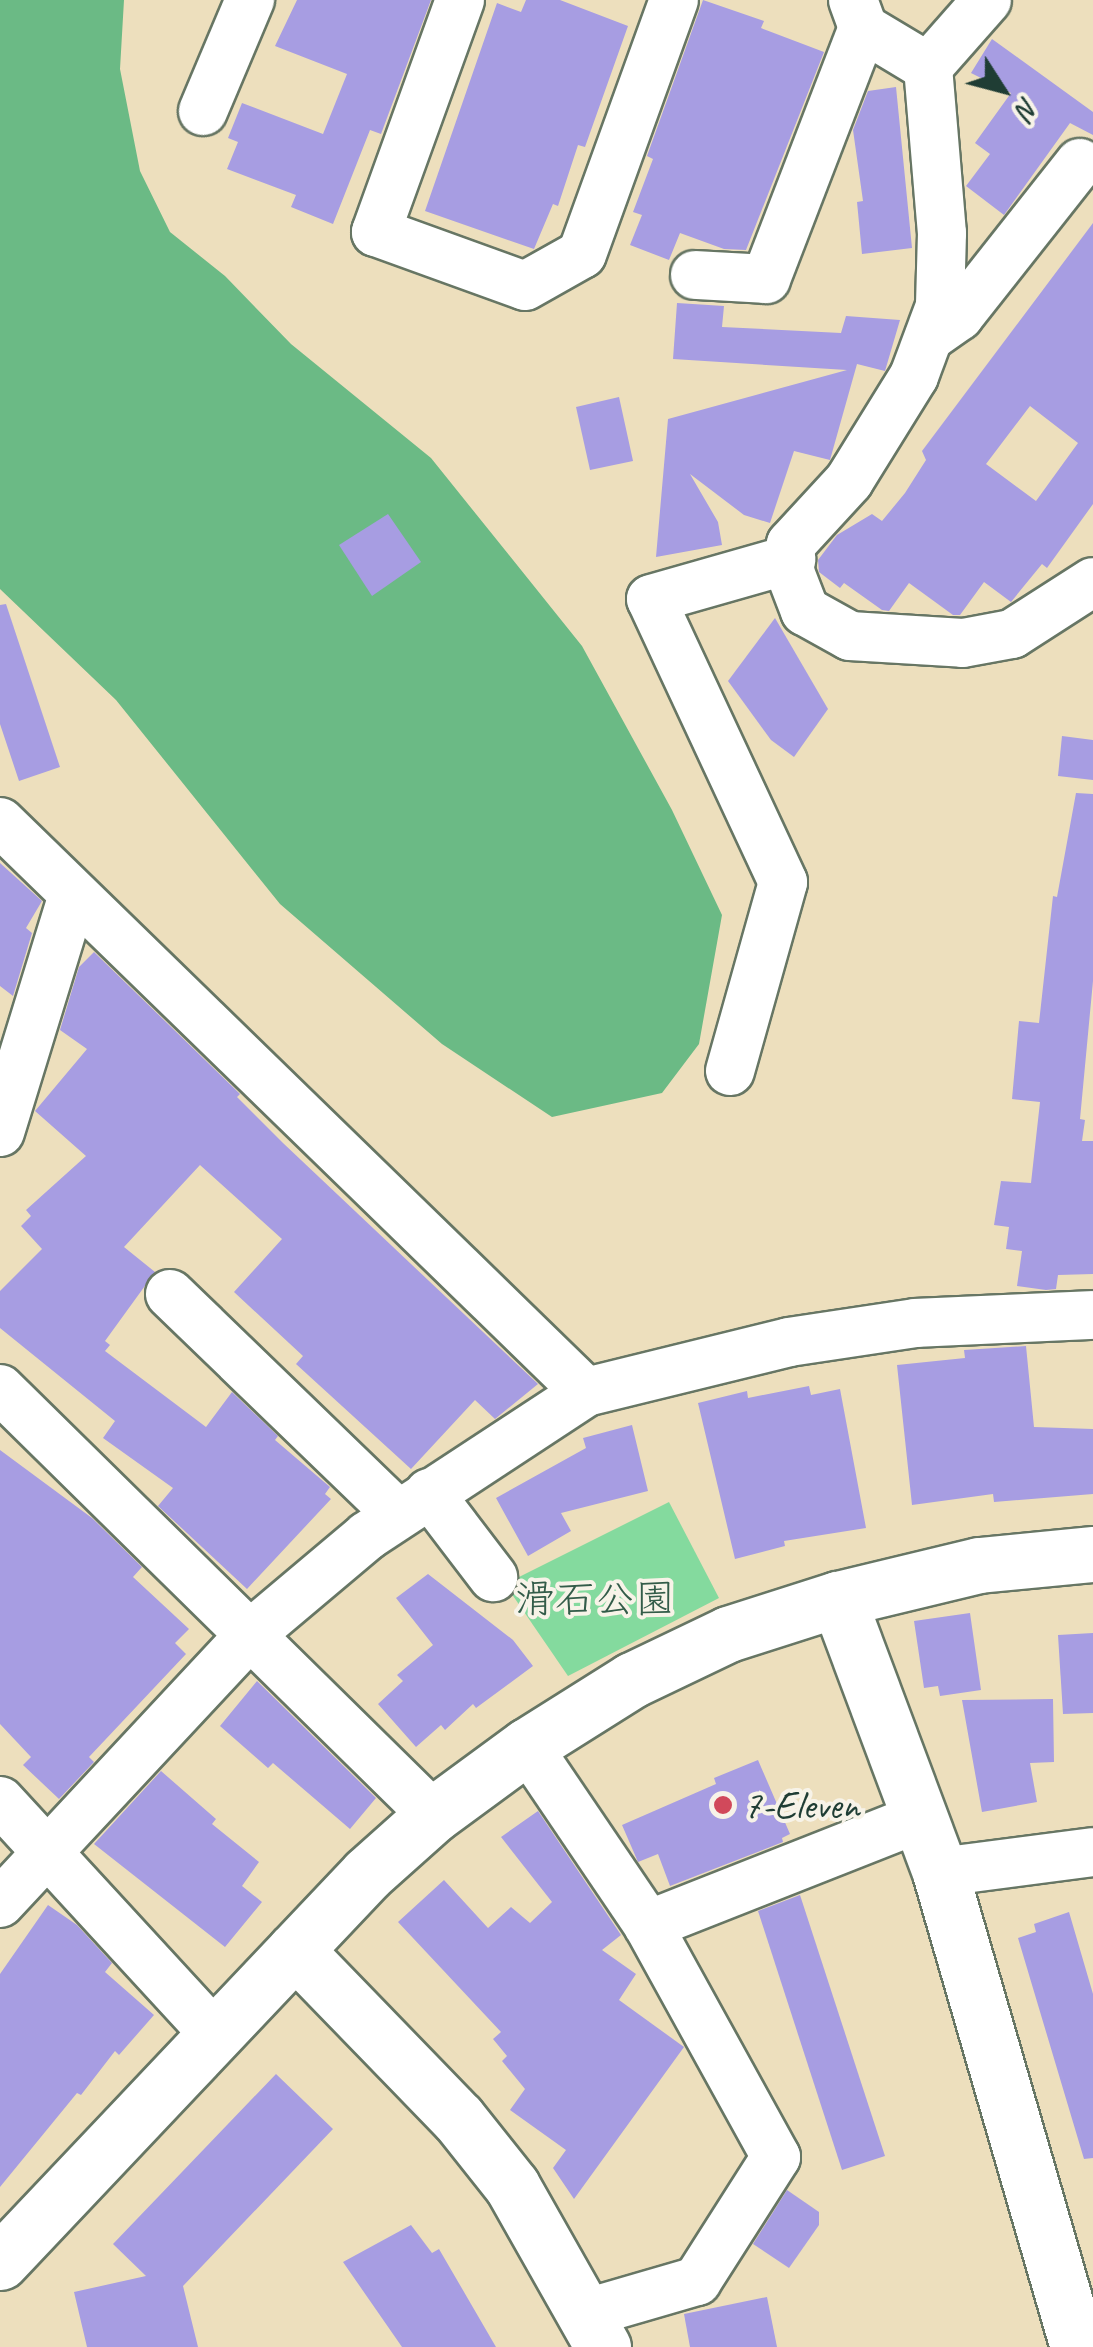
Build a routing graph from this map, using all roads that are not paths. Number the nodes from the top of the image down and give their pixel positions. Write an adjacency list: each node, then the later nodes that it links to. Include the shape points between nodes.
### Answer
1 (250, 0): 7 (street)
2 (460, 0): 3 (street, via 376,232 525,286 582,254)
3 (674, 0)
4 (987, 0): 6 (street)
5 (858, 14): 6 (street); 9 (street, via 766,279)
6 (928, 67): 10 (street, via 942,233 940,306)
7 (203, 111)
8 (1080, 163): 10 (street, via 958,316)
9 (695, 275)
10 (929, 337): 11 (street, via 914,376 849,481 790,544)
11 (791, 559): 12 (street, via 806,612 850,636 963,643 1012,634); 15 (street, via 651,599 783,882)
12 (1093, 582)
13 (0, 822): 14 (street)
14 (73, 894): 16 (street); 20 (street)
15 (730, 1072)
16 (3, 1112)
17 (170, 1294): 21 (street)
18 (1093, 1315): 20 (street, via 916,1323 789,1342)
19 (0, 1389): 25 (street)
20 (586, 1392): 21 (street)
21 (413, 1504): 23 (street); 25 (street)
22 (1093, 1554): 24 (street, via 978,1565)
23 (494, 1576)
24 (838, 1599): 26 (street, via 728,1634 632,1680); 29 (street)
25 (252, 1633): 28 (street); 31 (street)
26 (527, 1746): 28 (street); 34 (street)
27 (0, 1801): 31 (street)
28 (433, 1815): 35 (street)
29 (920, 1818): 32 (street); 34 (street)
30 (1093, 1852): 32 (street)
31 (49, 1853): 33 (street); 36 (street)
32 (940, 1872): 39 (street)
33 (0, 1903)
34 (648, 1925): 38 (street, via 776,2157 697,2280)
35 (294, 1950): 36 (street); 38 (street, via 469,2132 512,2186)
36 (215, 2035): 37 (street)
37 (0, 2262)
38 (595, 2330)
39 (1082, 2338)

